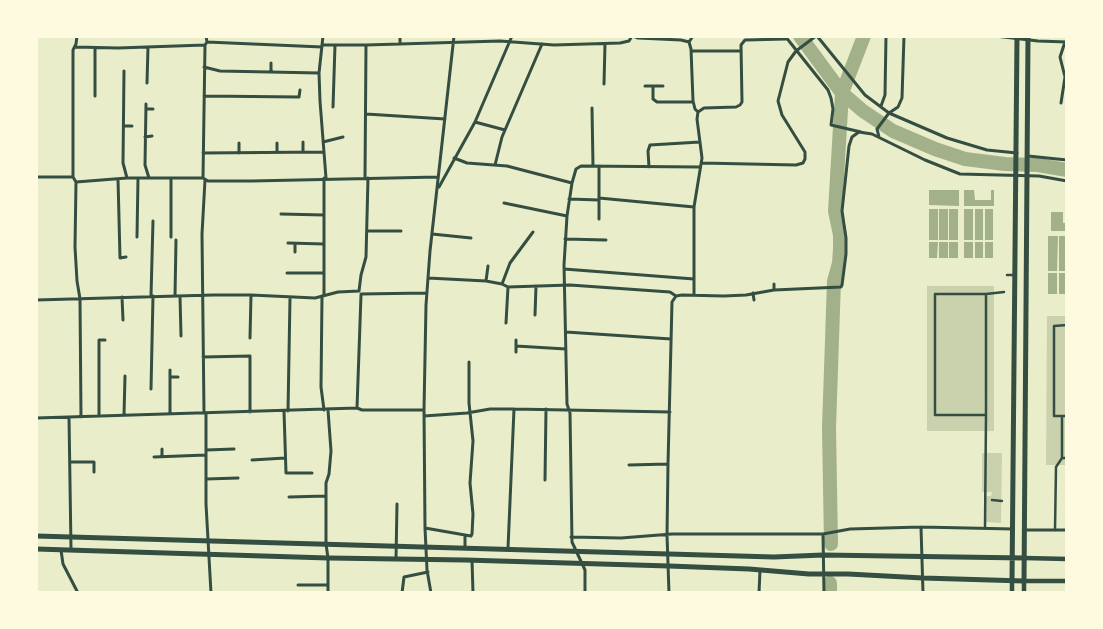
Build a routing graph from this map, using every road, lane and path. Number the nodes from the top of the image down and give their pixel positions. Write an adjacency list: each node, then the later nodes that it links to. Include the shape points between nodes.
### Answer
1 (77, 36): 28 (street)
2 (206, 36): 21 (street)
3 (323, 36): 27 (street)
4 (400, 36): 23 (street)
5 (454, 36): 17 (street)
6 (512, 36): 18 (street)
7 (632, 36): 13 (street); 25 (street, via 627,42)
8 (693, 36): 19 (street)
9 (886, 36): 59 (street, via 885,94)
10 (904, 36): 64 (street, via 902,98 898,107)
11 (995, 36): 15 (street)
12 (815, 37): 31 (street); 59 (street, via 865,95)
13 (662, 38): 19 (street)
14 (786, 38): 31 (street); 33 (street, via 742,40)
15 (1017, 38): 16 (street); 86 (main road)
16 (1028, 38): 20 (street); 87 (main road)
17 (454, 42): 18 (street); 23 (street); 66 (street)
18 (510, 42): 24 (street); 67 (street)
19 (688, 42): 32 (street)
20 (1066, 42): 58 (street, via 1060,57 1064,77)
21 (206, 43): 27 (street); 29 (street); 37 (street)
22 (366, 44): 23 (street); 26 (street); 65 (street)
23 (400, 44)
24 (542, 44): 25 (street); 70 (street)
25 (605, 44): 46 (street)
26 (335, 45): 27 (street); 60 (street)
27 (322, 46): 42 (street)
28 (75, 47): 30 (street); 99 (street)
29 (148, 47): 30 (street); 45 (street)
30 (95, 48): 53 (street)
31 (798, 50): 71 (street, via 832,98 832,125); 91 (street, via 788,62 778,100 782,115 805,152 803,163)
32 (691, 51): 33 (street); 57 (street)
33 (741, 51): 63 (street, via 740,105 704,108)
34 (271, 63): 40 (street)
35 (239, 65): 39 (street)
36 (302, 65): 41 (street)
37 (204, 67): 39 (street); 54 (street)
38 (124, 71): 43 (street)
39 (239, 71): 40 (street)
40 (271, 72): 41 (street)
41 (302, 72): 42 (street)
42 (319, 73): 77 (street)
43 (124, 77): 44 (street); 68 (street)
44 (131, 77)
45 (146, 83)
46 (604, 84)
47 (646, 86): 48 (street)
48 (653, 86): 49 (street); 57 (street, via 653,99 657,102)
49 (663, 86)
50 (237, 90): 55 (street)
51 (267, 90): 56 (street)
52 (300, 90): 56 (street, via 300,97)
53 (95, 96)
54 (204, 96): 55 (street); 84 (street)
55 (237, 97): 56 (street)
56 (267, 97)
57 (693, 102): 63 (street)
58 (1061, 103)
59 (881, 106): 64 (street)
60 (333, 107)
61 (592, 108): 92 (street)
62 (153, 109): 72 (street, via 146,107)
63 (698, 112): 78 (street)
64 (889, 113): 75 (street, via 877,130); 86 (street, via 947,138)
65 (366, 114): 66 (street); 105 (street)
66 (445, 119): 98 (street)
67 (474, 122): 70 (street); 88 (street)
68 (124, 126): 69 (street); 100 (street)
69 (132, 126)
70 (505, 130): 90 (street)
71 (862, 132): 75 (street); 154 (street, via 852,137 849,146 842,211 846,254 842,285)
72 (145, 136): 73 (street); 102 (street, via 145,165)
73 (152, 136)
74 (343, 137): 77 (street)
75 (880, 137): 95 (street, via 960,174)
76 (303, 142): 82 (street)
77 (323, 142): 83 (street)
78 (700, 142): 91 (street); 94 (street, via 650,145)
79 (239, 143): 85 (street)
80 (277, 143): 81 (street)
81 (277, 152): 82 (street); 85 (street)
82 (303, 152): 83 (street)
83 (324, 152): 104 (street)
84 (203, 153): 85 (street); 107 (street)
85 (239, 153)
86 (1016, 155): 95 (main road)
87 (1026, 157): 89 (street); 96 (main road)
88 (454, 158): 90 (street, via 467,163); 111 (street)
89 (1067, 160)
90 (495, 165): 110 (street)
91 (701, 165): 94 (street); 115 (street)
92 (593, 166): 93 (street); 110 (street, via 578,167)
93 (599, 166): 94 (street); 113 (street)
94 (649, 167)
95 (1016, 173): 96 (street); 144 (main road)
96 (1026, 174): 108 (street); 248 (main road)
97 (36, 177): 99 (street)
98 (438, 177): 105 (street); 111 (street)
99 (73, 178): 109 (street)
100 (127, 178): 101 (street); 106 (street)
101 (138, 178): 102 (street); 127 (street)
102 (149, 178): 103 (street)
103 (171, 178): 107 (street); 128 (street)
104 (325, 178): 105 (street); 107 (street); 117 (street)
105 (367, 178): 123 (street)
106 (118, 179): 109 (street); 139 (street, via 120,258)
107 (204, 179): 167 (street)
108 (1067, 181)
109 (76, 182): 172 (street, via 75,247)
110 (572, 183): 112 (street)
111 (437, 190): 126 (street)
112 (568, 199): 113 (street); 118 (street)
113 (599, 199): 115 (street); 119 (street)
114 (504, 203): 118 (street)
115 (694, 207): 147 (street)
116 (281, 214): 117 (street)
117 (324, 214): 135 (street)
118 (566, 216): 130 (street)
119 (599, 219)
120 (154, 221): 121 (street)
121 (153, 229): 122 (street); 137 (street)
122 (160, 229)
123 (367, 231): 124 (street); 157 (street)
124 (401, 231)
125 (533, 232): 149 (street, via 510,263)
126 (432, 234): 129 (street); 146 (street)
127 (137, 237)
128 (170, 238)
129 (471, 238)
130 (565, 239): 132 (street); 141 (street)
131 (176, 240): 165 (street)
132 (606, 240)
133 (288, 244): 134 (street)
134 (295, 244): 135 (street); 136 (street)
135 (324, 244): 143 (street)
136 (295, 252)
137 (152, 254): 138 (street); 164 (street)
138 (159, 254)
139 (126, 257)
140 (488, 266): 148 (street)
141 (564, 270): 147 (street); 152 (street)
142 (288, 273): 143 (street)
143 (324, 273): 168 (street)
144 (1016, 274): 145 (street); 247 (main road)
145 (1007, 275)
146 (428, 278): 148 (street); 158 (street)
147 (694, 279): 163 (street)
148 (486, 282): 149 (street)
149 (502, 284): 153 (street)
150 (774, 284): 155 (street)
151 (536, 286): 152 (street); 153 (street); 175 (street)
152 (564, 286): 169 (street, via 670,292); 179 (street)
153 (508, 287): 177 (street)
154 (839, 287): 155 (street); 160 (street)
155 (774, 290): 159 (street)
156 (1004, 292): 161 (street)
157 (360, 293): 158 (street); 168 (street, via 338,292); 197 (street)
158 (426, 293): 203 (street)
159 (754, 294): 163 (street); 174 (street)
160 (841, 294)
161 (986, 294): 211 (street); 211 (street, via 936,294 935,396 935,415)
162 (251, 295): 167 (street); 171 (street); 181 (street)
163 (694, 295): 169 (street)
164 (152, 296): 165 (street); 170 (street); 196 (street)
165 (175, 296): 166 (street)
166 (180, 296): 167 (street); 180 (street)
167 (203, 296): 188 (street)
168 (323, 296): 171 (street); 201 (street, via 321,387)
169 (676, 296): 182 (street, via 672,302)
170 (122, 297): 172 (street); 176 (street)
171 (290, 298): 204 (street)
172 (80, 299): 173 (street); 217 (street)
173 (36, 300)
174 (754, 300)
175 (535, 315)
176 (123, 320)
177 (506, 323)
178 (1067, 325): 214 (street, via 1054,326 1054,416)
179 (566, 332): 182 (street); 186 (street)
180 (181, 336)
181 (250, 338)
182 (671, 339): 206 (street)
183 (105, 340): 193 (street, via 98,340)
184 (516, 340): 185 (street)
185 (516, 346): 186 (street); 187 (street)
186 (566, 349): 200 (street)
187 (516, 352)
188 (203, 357): 205 (street, via 250,356); 207 (street)
189 (469, 362): 208 (street)
190 (170, 370): 195 (street)
191 (124, 376): 210 (street)
192 (178, 377): 195 (street)
193 (98, 378): 194 (street); 212 (street)
194 (105, 378)
195 (170, 378): 209 (street)
196 (151, 389)
197 (357, 408): 202 (street); 203 (street)
198 (514, 409): 199 (street); 208 (street); 263 (street)
199 (546, 409): 200 (street); 236 (street)
200 (569, 409): 206 (street); 256 (street)
201 (324, 410): 202 (street); 204 (street)
202 (328, 410): 237 (street, via 331,451)
203 (424, 410): 213 (street)
204 (286, 411): 205 (street); 225 (street)
205 (250, 412): 207 (street)
206 (670, 412): 230 (street)
207 (205, 413): 209 (street); 221 (street)
208 (471, 413): 213 (street); 255 (street, via 473,527 471,536)
209 (170, 414): 210 (street)
210 (124, 415): 212 (street)
211 (986, 415): 246 (street)
212 (99, 416): 217 (street)
213 (424, 416): 244 (street)
214 (1062, 416): 215 (street); 226 (street)
215 (1067, 416)
216 (68, 417): 217 (street); 218 (street); 229 (street)
217 (81, 417)
218 (36, 418)
219 (162, 449): 223 (street)
220 (234, 449): 221 (street)
221 (206, 450): 222 (street)
222 (206, 455): 223 (street); 235 (street)
223 (162, 456): 224 (street)
224 (154, 457)
225 (285, 458): 228 (street); 233 (street, via 286,473)
226 (1062, 458): 227 (street); 242 (street, via 1056,466)
227 (1067, 458)
228 (252, 460)
229 (70, 462): 232 (street, via 94,462); 254 (street)
230 (668, 464): 231 (street); 252 (street)
231 (629, 465)
232 (94, 472)
233 (312, 473)
234 (238, 478): 235 (street)
235 (206, 479): 257 (street)
236 (545, 480)
237 (326, 496): 238 (street); 258 (street)
238 (289, 497)
239 (992, 500): 240 (street)
240 (1002, 501)
241 (1051, 501): 242 (street)
242 (1055, 501): 249 (street)
243 (396, 504): 259 (street)
244 (425, 528): 255 (street); 260 (street)
245 (921, 528): 246 (street); 251 (street, via 850,529); 270 (street)
246 (985, 528): 247 (street)
247 (1013, 529): 272 (main road)
248 (1025, 530): 249 (street); 273 (main road)
249 (1055, 530): 250 (street)
250 (1067, 530)
251 (823, 534): 252 (street); 269 (street)
252 (667, 535): 256 (street); 267 (street)
253 (36, 536): 254 (main road)
254 (70, 536): 257 (main road); 265 (street)
255 (465, 536): 261 (street)
256 (571, 537): 266 (street)
257 (207, 541): 258 (main road); 268 (street)
258 (326, 544): 259 (main road); 271 (street)
259 (396, 546): 260 (main road); 276 (street)
260 (426, 546): 261 (main road); 274 (street)
261 (466, 547): 263 (main road)
262 (36, 548): 264 (main road)
263 (508, 548): 266 (main road)
264 (61, 549): 265 (main road); 289 (street, via 63,564)
265 (70, 549): 268 (main road)
266 (576, 551): 267 (main road); 278 (street)
267 (668, 553): 269 (main road, via 774,557); 279 (street)
268 (208, 554): 271 (main road); 290 (street)
269 (823, 555): 270 (main road); 282 (street)
270 (923, 556): 272 (main road); 283 (street)
271 (328, 558): 276 (main road); 288 (street)
272 (1013, 558): 273 (main road); 284 (main road)
273 (1024, 558): 275 (street); 285 (main road)
274 (426, 559): 276 (main road); 277 (main road); 281 (street)
275 (1067, 559)
276 (396, 560)
277 (472, 560): 278 (main road); 294 (street)
278 (582, 564): 279 (main road); 295 (street)
279 (669, 566): 280 (main road); 296 (street)
280 (760, 570): 282 (main road); 297 (street)
281 (428, 572): 292 (street, via 404,577); 293 (street)
282 (823, 573): 283 (main road); 298 (street)
283 (923, 578): 284 (main road); 299 (street)
284 (1012, 581): 285 (main road); 300 (street)
285 (1024, 581): 286 (street); 301 (street)
286 (1067, 581)
287 (298, 585): 288 (street)
288 (328, 585): 291 (street)
289 (78, 593)
290 (211, 593)
291 (328, 593)
292 (402, 593)
293 (430, 593)
294 (473, 593)
295 (585, 593)
296 (669, 593)
297 (759, 593)
298 (824, 593)
299 (923, 593)
300 (1012, 593)
301 (1024, 593)

